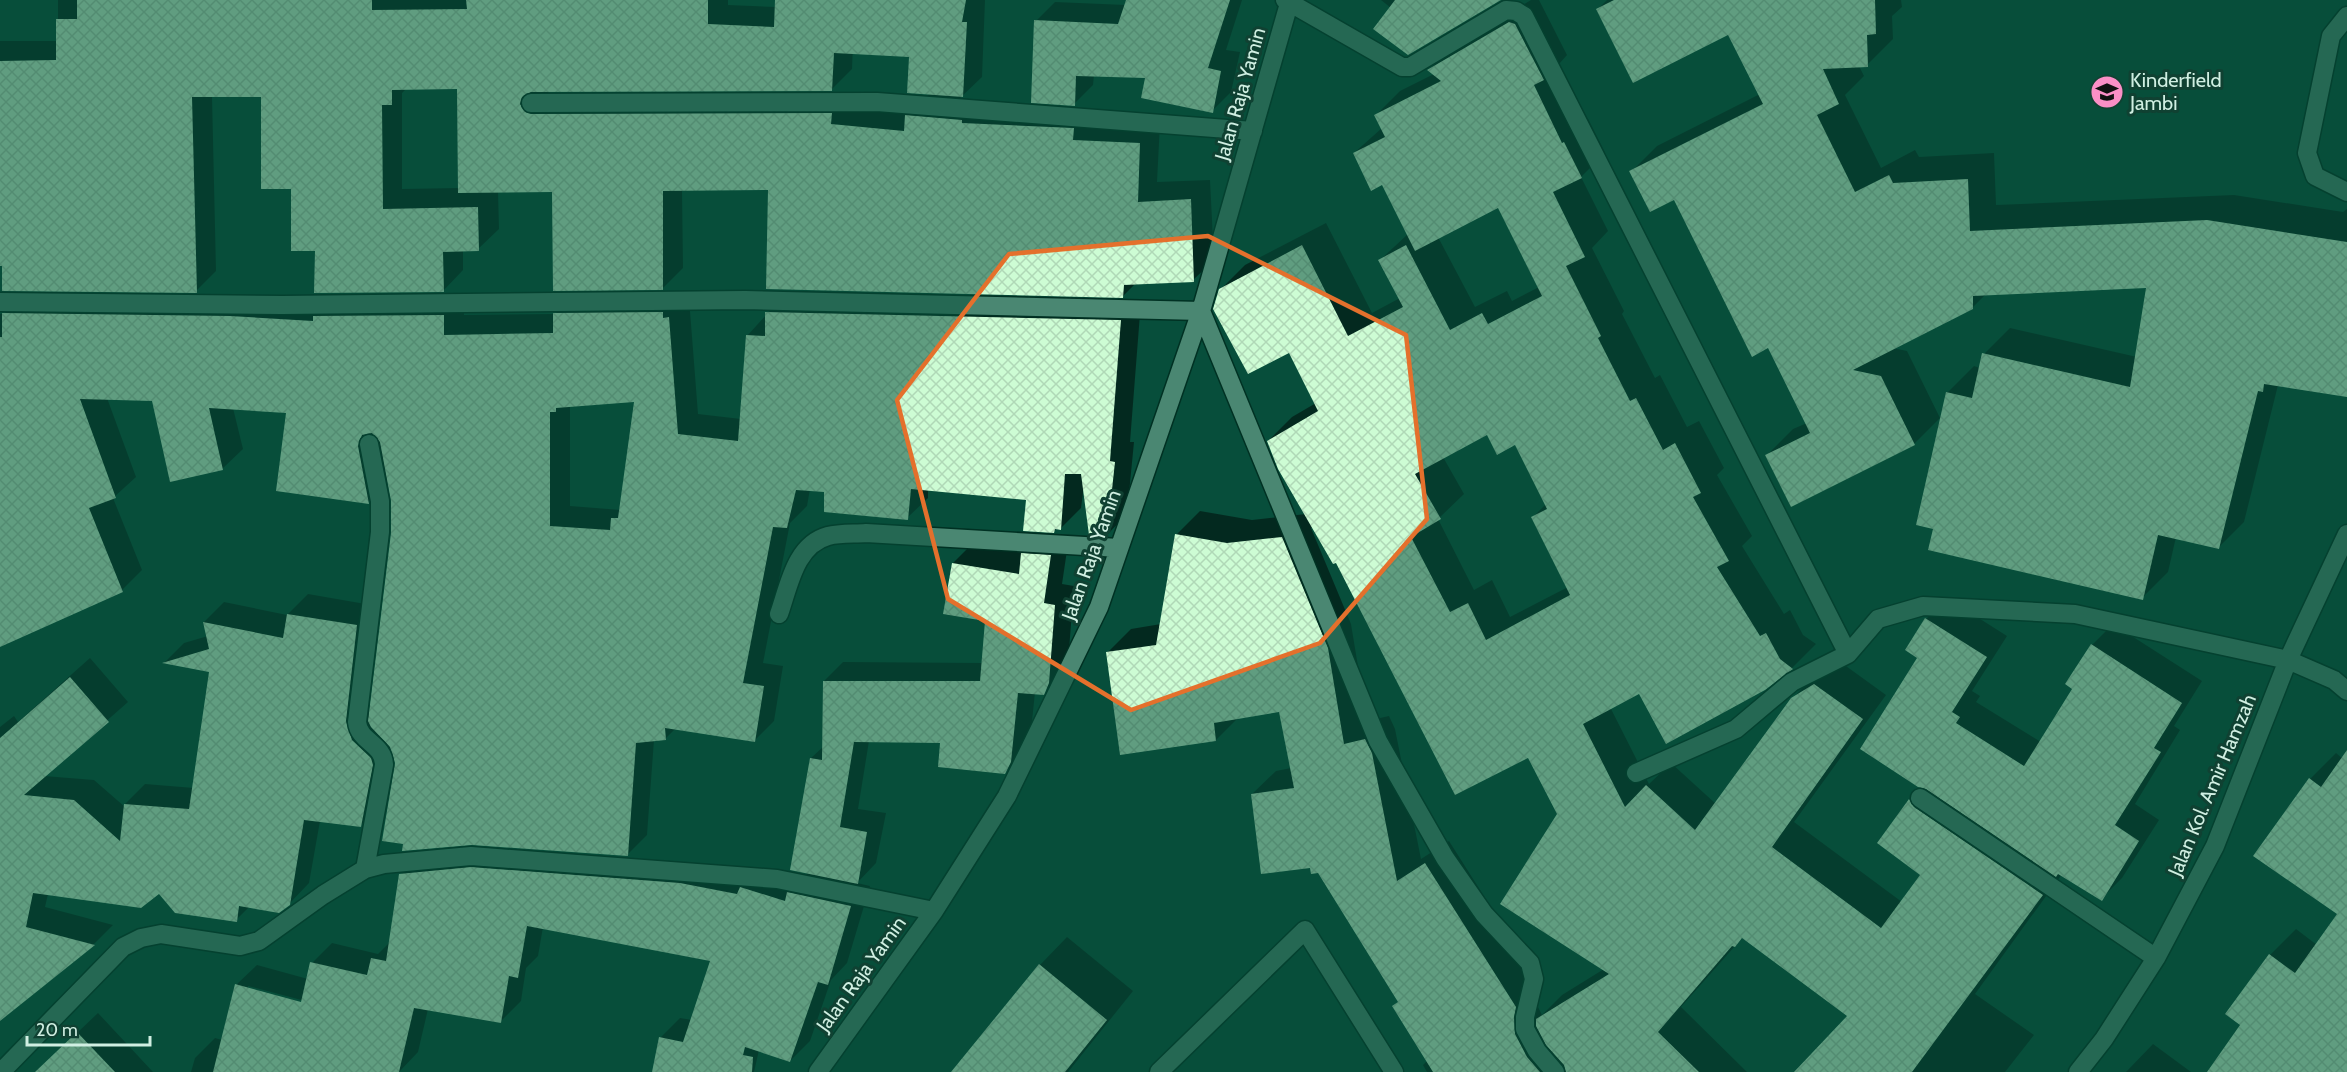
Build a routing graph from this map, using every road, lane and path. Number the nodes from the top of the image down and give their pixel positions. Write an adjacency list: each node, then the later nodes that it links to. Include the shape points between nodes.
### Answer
1 (1289, 1): 4 (street, Jalan Raja Yamin); 12 (street, via 1402,67 1410,67 1506,10 1524,16)
2 (2347, 16): 5 (street, via 2331,36 2307,153 2315,176)
3 (531, 103): 4 (street, via 877,102)
4 (1253, 131): 7 (street, Jalan Raja Yamin)
5 (2347, 192)
6 (0, 302): 7 (street, via 745,300)
7 (1201, 311): 10 (street, Jalan Raja Yamin); 26 (street, via 1378,741 1445,858 1484,914 1530,963 1534,979 1525,1029)
8 (369, 444): 17 (street, via 380,501 380,532 357,722 363,737 384,756 384,765)
9 (2347, 534): 13 (street, Jalan Kol. Amir Hamzah)
10 (1119, 548): 11 (street, via 866,532 827,536 797,561); 18 (street, Jalan Raja Yamin, via 1099,607 1007,796)
11 (779, 614)
12 (1848, 654): 13 (street, via 1878,619 1923,606 2075,614); 15 (street, via 1792,682 1736,729)
13 (2288, 660): 14 (street, via 2334,680); 19 (street, Jalan Kol. Amir Hamzah, via 2215,846)
14 (2347, 691)
15 (1636, 773)
16 (1920, 798): 19 (street)
17 (365, 869): 18 (street, via 471,856 765,878); 21 (street, via 259,941 240,946 161,934 123,947)
18 (934, 910): 20 (street, Jalan Raja Yamin)
19 (2156, 958): 27 (street, Jalan Kol. Amir Hamzah)
20 (831, 1054): 22 (street, Jalan Raja Yamin); 23 (street)
21 (1, 1072)
22 (818, 1072)
23 (839, 1072)
24 (1159, 1072): 25 (street, via 1305,930)
25 (1394, 1072)
26 (1555, 1072)
27 (2078, 1072)

